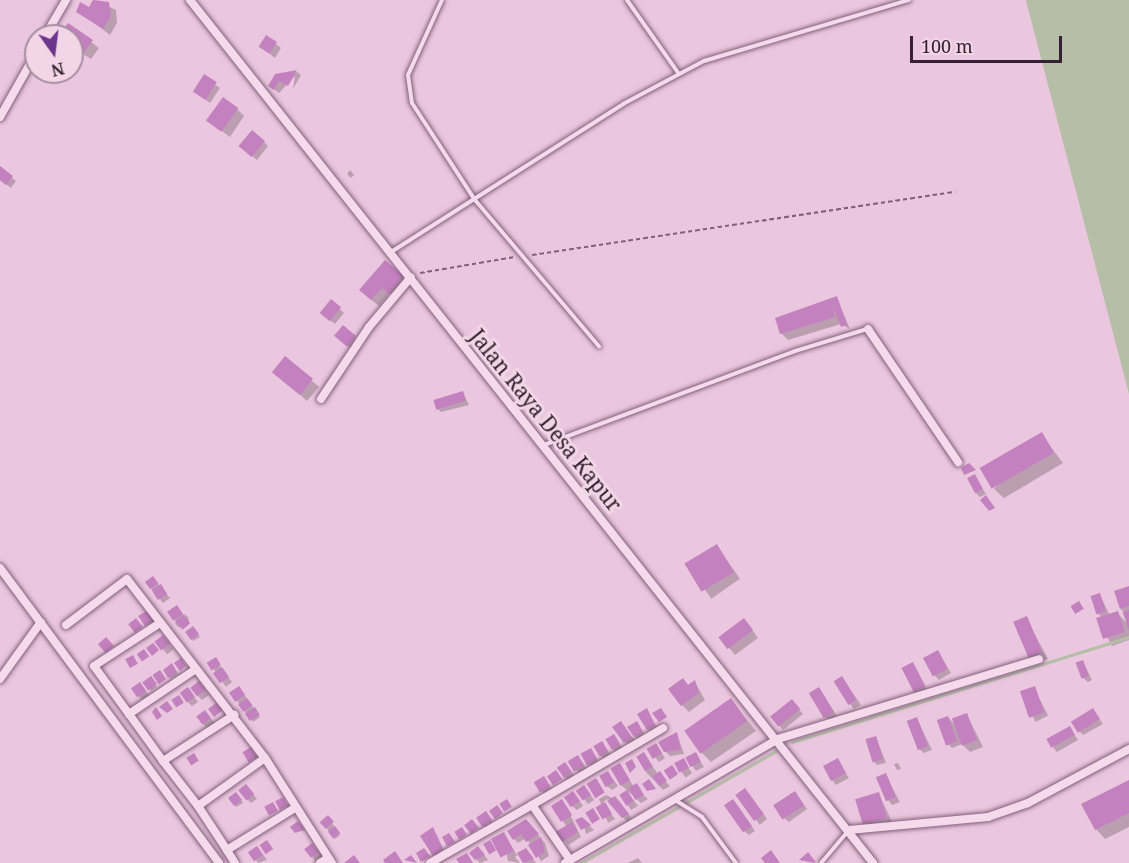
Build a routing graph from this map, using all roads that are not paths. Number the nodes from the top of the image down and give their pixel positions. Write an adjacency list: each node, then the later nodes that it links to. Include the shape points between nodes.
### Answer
1 (66, 0): 7 (street)
2 (190, 0): 6 (street, Jalan Raya Desa Kapur)
3 (442, 0): 11 (lane, via 408,75 407,90)
4 (627, 0): 9 (lane)
5 (909, 0): 9 (lane, via 704,61)
6 (198, 4): 12 (street, Jalan Raya Desa Kapur)
7 (52, 24)
8 (24, 74): 10 (street)
9 (679, 74): 11 (lane)
10 (0, 117)
11 (475, 200): 12 (lane); 15 (lane)
12 (390, 252): 13 (street, Jalan Raya Desa Kapur)
13 (411, 277): 16 (street, via 369,327); 17 (street, Jalan Raya Desa Kapur)
14 (868, 329): 17 (lane, via 795,351); 18 (street)
15 (598, 346)
16 (321, 399)
17 (543, 445): 29 (street, Jalan Raya Desa Kapur)
18 (958, 462)
19 (0, 568): 20 (street)
20 (41, 622): 25 (street); 41 (street)
21 (160, 623): 22 (street, via 128,579); 24 (street); 26 (street, via 94,666)
22 (66, 625)
23 (1039, 659): 29 (street)
24 (196, 669): 26 (street); 27 (street)
25 (0, 679)
26 (129, 714): 32 (street)
27 (234, 715): 31 (street); 32 (street)
28 (663, 728): 34 (street)
29 (778, 739): 33 (street); 37 (street, Jalan Raya Desa Kapur)
30 (1129, 749): 37 (street, via 1028,803 988,817)
31 (266, 758): 35 (street); 36 (street)
32 (164, 761): 35 (street)
33 (676, 801): 40 (street); 45 (lane, via 702,817)
34 (532, 805): 40 (street); 44 (street)
35 (198, 806): 38 (street)
36 (295, 808): 38 (street); 39 (street)
37 (849, 830): 46 (lane); 47 (street, Jalan Raya Desa Kapur)
38 (227, 850): 42 (street)
39 (330, 860): 43 (street)
40 (567, 862)
41 (219, 863)
42 (235, 863)
43 (320, 863)
44 (430, 863)
45 (736, 863)
46 (821, 863)
47 (873, 863)

